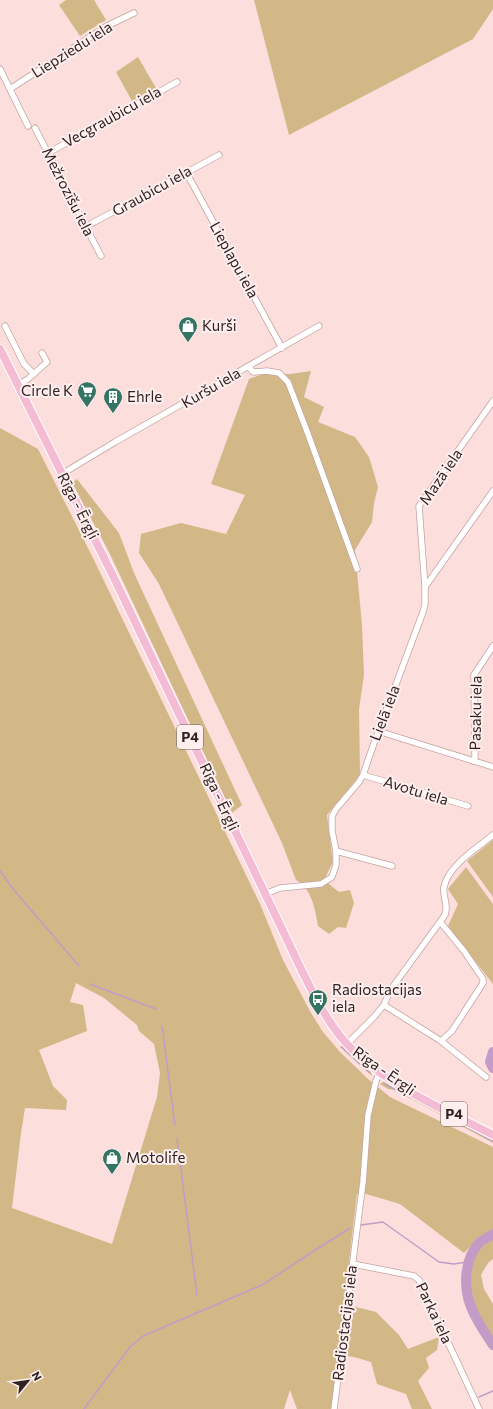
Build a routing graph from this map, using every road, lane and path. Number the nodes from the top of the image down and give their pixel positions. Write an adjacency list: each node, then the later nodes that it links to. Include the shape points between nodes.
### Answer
1 (134, 13): 4 (street, Liepziedu iela, via 107,26)
2 (0, 69): 4 (street)
3 (177, 82): 7 (street, Vecgraubicu iela)
4 (10, 89): 5 (street)
5 (28, 126)
6 (35, 128): 7 (street, Mežrozīšu iela)
7 (48, 153): 10 (street, Mežrozīšu iela)
8 (219, 155): 9 (street, Graubicu iela)
9 (186, 172): 10 (street, Graubicu iela); 14 (street, Lieplapu iela)
10 (85, 227): 11 (street, Mežrozīšu iela)
11 (101, 256)
12 (5, 326): 18 (street, via 24,364)
13 (319, 326): 14 (street, Kuršu iela)
14 (282, 348): 17 (street, Kuršu iela)
15 (0, 349): 19 (main road, Rīga - Ērgļi / P4)
16 (42, 353): 18 (street, via 47,362)
17 (249, 366): 21 (street, Kuršu iela); 23 (street, via 254,372 279,373 288,382)
18 (34, 374): 19 (street)
19 (18, 385): 21 (main road, Rīga - Ērgļi / P4)
20 (493, 401): 24 (street, Mazā iela, via 419,506)
21 (62, 474): 34 (main road, Rīga - Ērgļi / P4, via 119,587)
22 (493, 491): 24 (street)
23 (357, 569)
24 (425, 587): 26 (street, Lielā iela, via 423,612)
25 (493, 646): 27 (street, Pasaku iela, via 474,675)
26 (378, 731): 27 (street); 29 (street, Lielā iela)
27 (473, 761): 28 (street)
28 (493, 767)
29 (363, 775): 30 (street, Avotu iela); 32 (street, Lielā iela, via 332,816)
30 (468, 806)
31 (493, 835): 35 (street, via 453,869 443,889 447,909)
32 (336, 851): 33 (street); 34 (street, Lielā iela, via 332,878 321,884 280,888)
33 (392, 866)
34 (265, 894): 38 (main road, Rīga - Ērgļi / P4, via 321,1008)
35 (441, 922): 36 (street, via 398,979); 37 (street, via 483,979 483,983 452,1031)
36 (384, 1005): 37 (street); 38 (street)
37 (441, 1041): 40 (street)
38 (347, 1044): 39 (main road, Rīga - Ērgļi / P4)
39 (380, 1072): 41 (main road, Rīga - Ērgļi / P4); 42 (street, Radiostacijas iela, via 368,1115)
40 (486, 1077)
41 (493, 1134)
42 (353, 1264): 43 (street, Radiostacijas iela); 44 (street, Parka iela, via 414,1276 420,1280)
43 (334, 1409)
44 (479, 1409)

